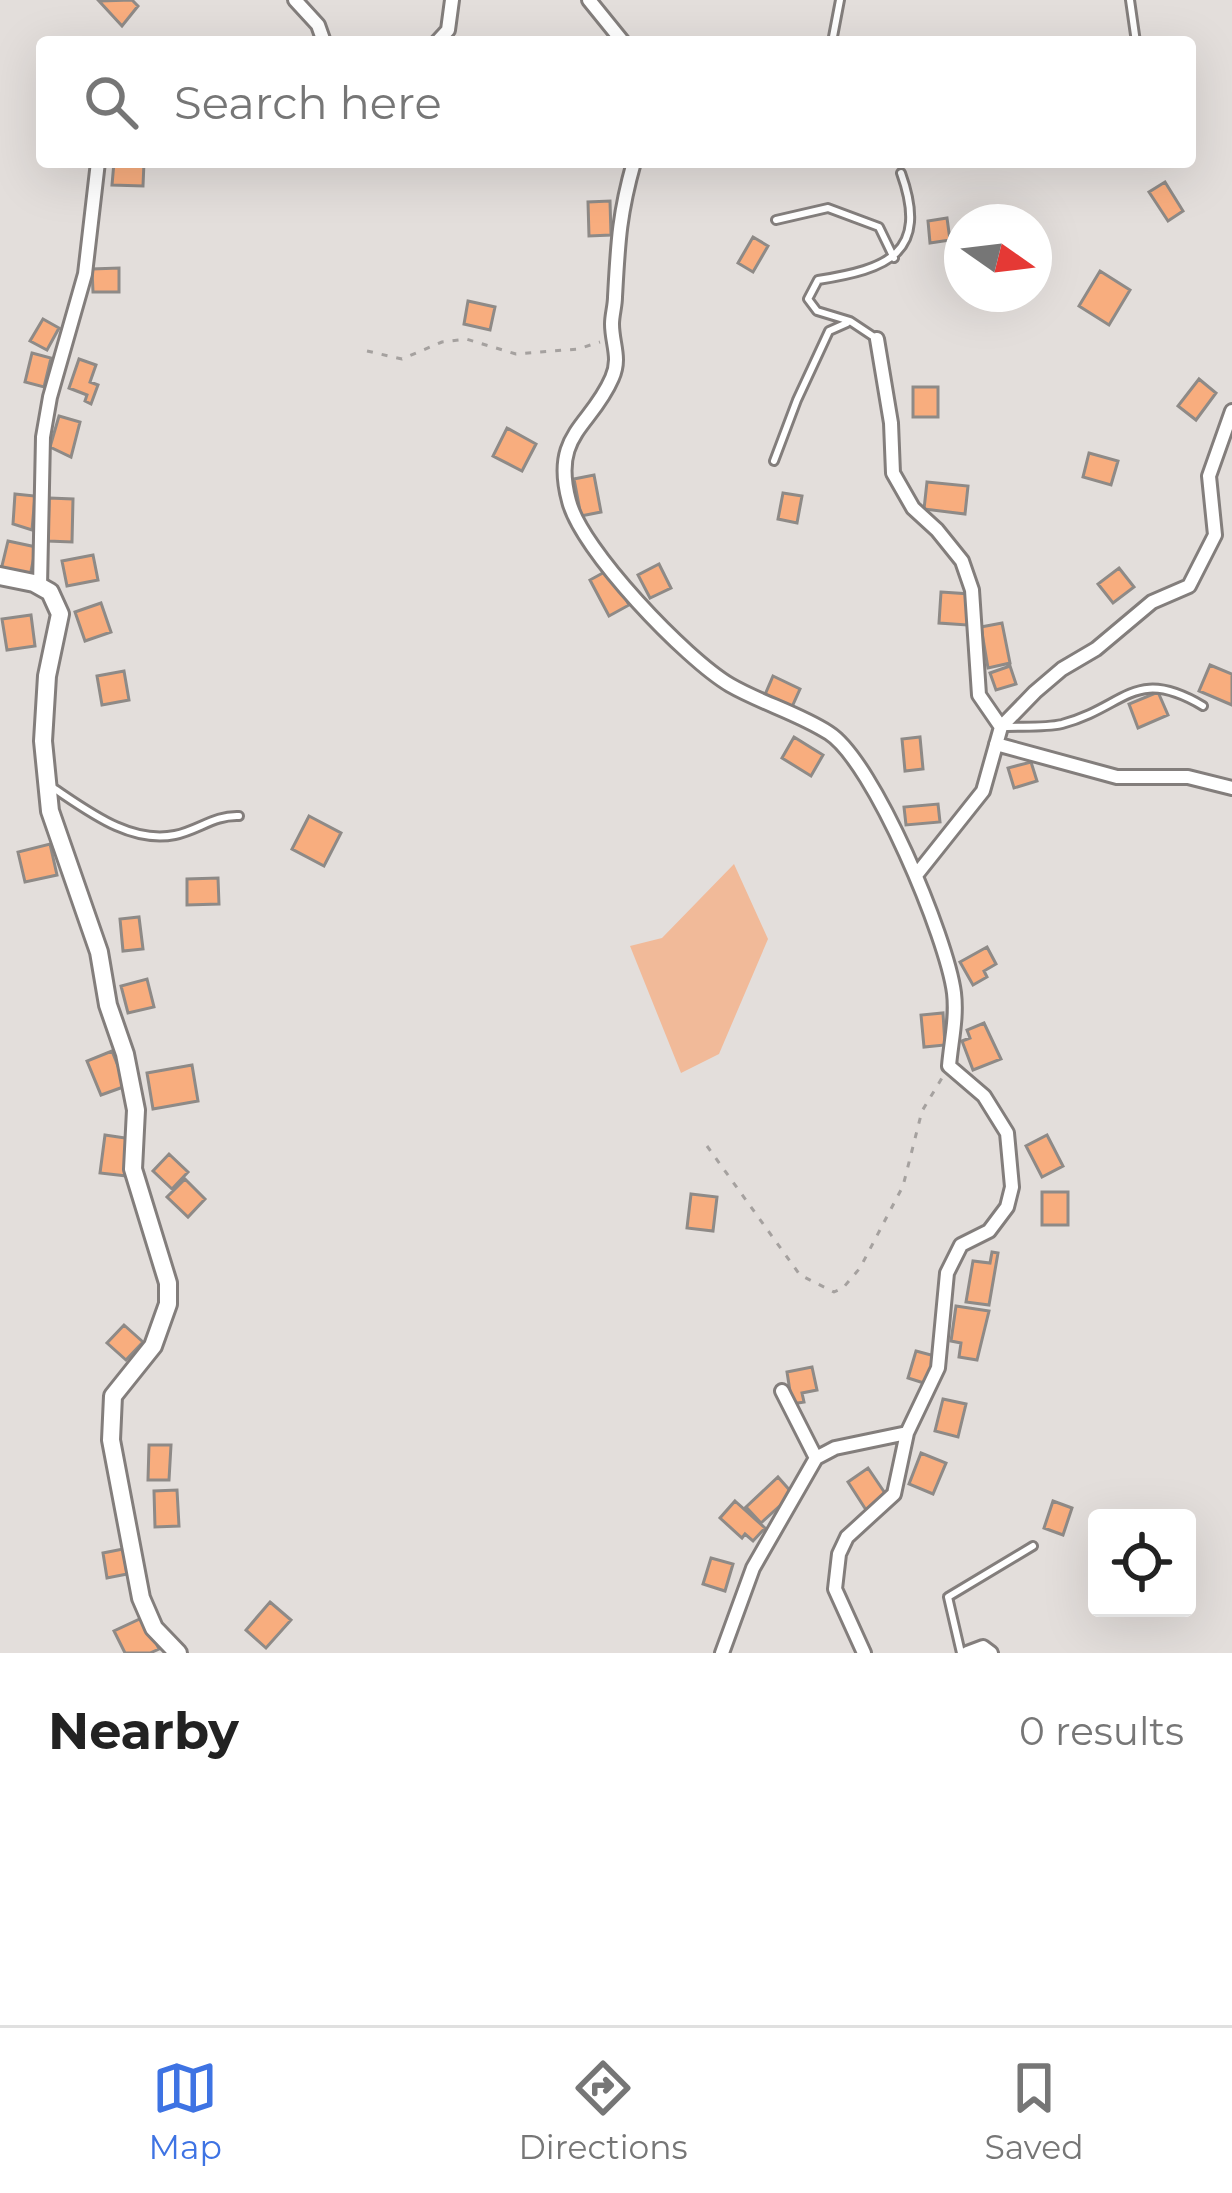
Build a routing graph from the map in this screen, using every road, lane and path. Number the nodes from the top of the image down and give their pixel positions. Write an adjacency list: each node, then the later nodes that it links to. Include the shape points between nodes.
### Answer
1 (295, 0): 6 (street)
2 (452, 0): 7 (street)
3 (589, 0): 8 (street)
4 (840, 0): 9 (lane)
5 (1130, 0): 10 (lane)
6 (322, 36)
7 (442, 36)
8 (618, 36)
9 (833, 36)
10 (1135, 36)
11 (97, 168): 23 (street, via 85,274 43,437)
12 (632, 168): 17 (street, via 619,216)
13 (901, 173): 15 (lane, via 907,237)
14 (776, 220): 15 (lane, via 828,208 879,227)
15 (894, 258): 16 (lane, via 818,280 808,299 817,311)
16 (850, 321): 18 (lane); 21 (lane, via 829,331)
17 (612, 326): 19 (path, via 578,350 516,354 466,339 402,359); 30 (street, via 613,377 568,449 570,506 646,610 727,683 832,734)
18 (877, 338): 25 (street, via 893,473 962,561 972,590 980,695)
19 (368, 352)
20 (1232, 411): 25 (street, via 1209,476 1215,535 1189,586 1129,618)
21 (774, 461)
22 (0, 576): 23 (street)
23 (40, 586): 27 (street, via 60,614 44,719)
24 (1203, 706): 25 (lane, via 1145,686 1059,725)
25 (1001, 727): 26 (street)
26 (997, 744): 28 (street, via 1118,777 1188,777); 30 (street, via 983,791)
27 (50, 785): 29 (lane, via 107,823 155,837); 37 (street, via 50,811 93,926 124,1054 136,1110 133,1169 168,1283 153,1346 113,1396 111,1440 141,1598)
28 (1232, 788)
29 (239, 816)
30 (917, 874): 31 (street, via 953,990)
31 (949, 1066): 32 (path, via 922,1111 893,1206 860,1268 834,1292 800,1275); 34 (street, via 984,1096 1007,1132 1012,1187 1007,1207 988,1231 962,1244 947,1273 938,1368)
32 (707, 1146)
33 (782, 1391): 35 (street)
34 (907, 1433): 35 (street); 39 (street, via 894,1494 839,1554 835,1589)
35 (816, 1458): 38 (street, via 753,1568)
36 (1033, 1546): 40 (lane, via 948,1597)
37 (178, 1653)
38 (722, 1653)
39 (864, 1653)
40 (964, 1653): 41 (street)
41 (991, 1653)

